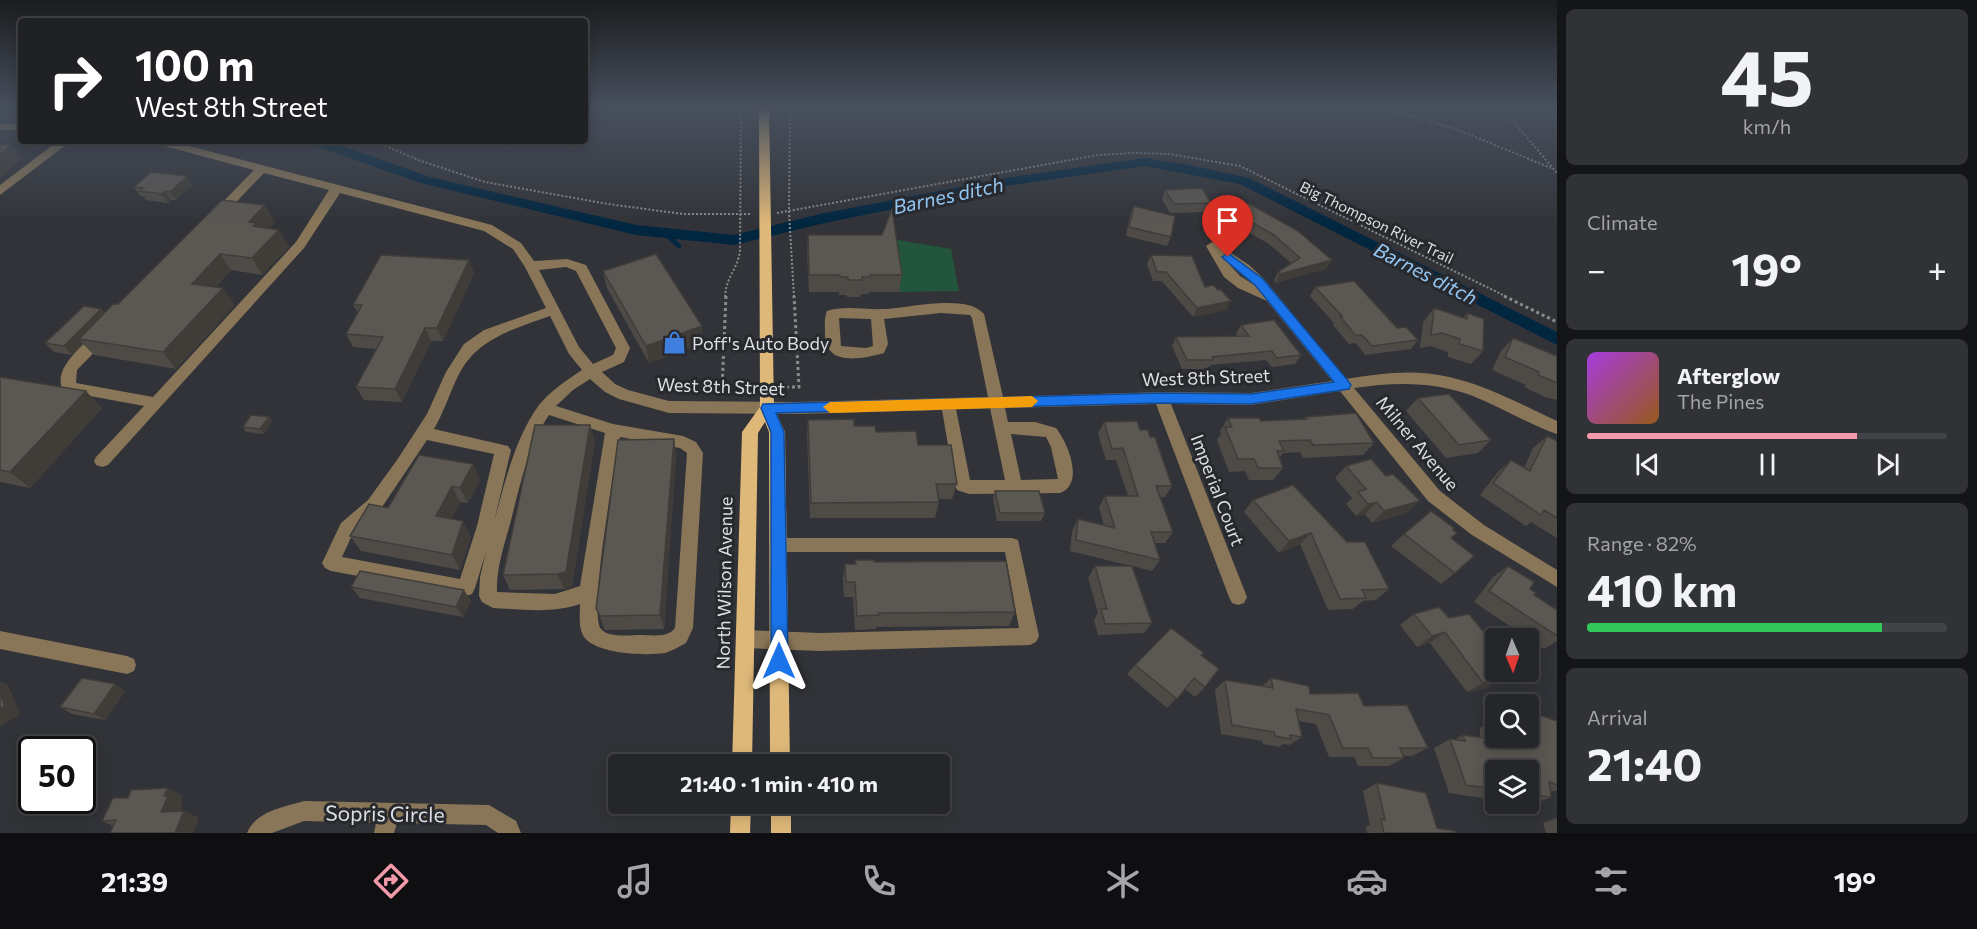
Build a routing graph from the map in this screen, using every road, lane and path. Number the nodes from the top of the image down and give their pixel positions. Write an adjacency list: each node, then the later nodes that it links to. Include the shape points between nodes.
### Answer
1 (59, 146): 13 (street)
2 (175, 146): 10 (street, West 8th Street)
3 (385, 146): 15 (path, via 485,182 683,214)
4 (741, 146): 15 (path)
5 (764, 146): 16 (main road)
6 (790, 146): 14 (path)
7 (1497, 146): 9 (path)
8 (1535, 146): 9 (path)
9 (1551, 168): 11 (path)
10 (261, 169): 12 (street, West 8th Street); 17 (street)
11 (1557, 173)
12 (336, 189): 19 (street, West 8th Street, via 488,228 517,246); 29 (street, via 300,245)
13 (0, 191)
14 (789, 212): 18 (path); 23 (path, Big Thompson River Trail, via 1098,155 1129,152 1194,156 1239,166)
15 (740, 213): 16 (path); 32 (path, via 738,263 726,283 722,389 731,398)
16 (765, 214): 33 (main road)
17 (211, 221)
18 (790, 247)
19 (531, 266): 21 (street, West 8th Street); 25 (street, via 567,262 581,268 623,348 619,358)
20 (1272, 298): 26 (street, Milner Avenue)
21 (553, 310): 25 (street, West 8th Street, via 574,350); 37 (street, via 489,333 469,348)
22 (877, 314): 28 (street, via 974,311 979,317)
23 (1557, 322)
24 (111, 325): 29 (street, via 70,368 68,387)
25 (590, 370): 31 (street); 32 (street, West 8th Street, via 610,388 645,402 669,407)
26 (1345, 385): 27 (street, West 8th Street, via 1251,399); 35 (street, West 8th Street, via 1386,378 1434,379 1479,392); 41 (street, Milner Avenue, via 1448,509)
27 (1161, 398): 28 (street, West 8th Street); 43 (street, Imperial Court)
28 (998, 402): 30 (street, West 8th Street); 34 (street)
29 (156, 404): 38 (street)
30 (948, 404): 33 (street, West 8th Street); 39 (street, via 963,484 969,488)
31 (545, 408): 36 (street); 42 (street, via 531,429 517,470 488,596 493,600 562,601)
32 (732, 408): 33 (street, West 8th Street)
33 (767, 408): 40 (main road, via 777,432); 44 (main road, North Wilson Avenue, via 750,432)
34 (1002, 428): 39 (street); 39 (street, via 1049,429 1055,434 1066,478 1060,486)
35 (1557, 428)
36 (613, 430): 42 (street); 42 (street, via 683,442 695,453 684,628 680,637 665,644 622,644 598,639 590,630)
37 (423, 433): 37 (street, via 374,505 347,528 331,563 466,588 503,450)
38 (102, 461)
39 (1014, 487)
40 (778, 545): 46 (main road); 46 (street, via 1012,545 1030,636)
41 (1557, 579)
42 (588, 591)
43 (1238, 597)
44 (745, 639): 46 (street); 48 (main road, North Wilson Avenue)
45 (0, 640): 47 (street)
46 (779, 640): 49 (main road)
47 (127, 665)
48 (742, 754)
49 (780, 754)
50 (741, 814): 55 (main road)
51 (781, 814): 56 (main road)
52 (386, 823): 53 (street, Sopris Circle, via 304,812 268,823); 54 (street, Sopris Circle, via 489,815)
53 (257, 833)
54 (511, 833)
55 (740, 833)
56 (781, 833)

